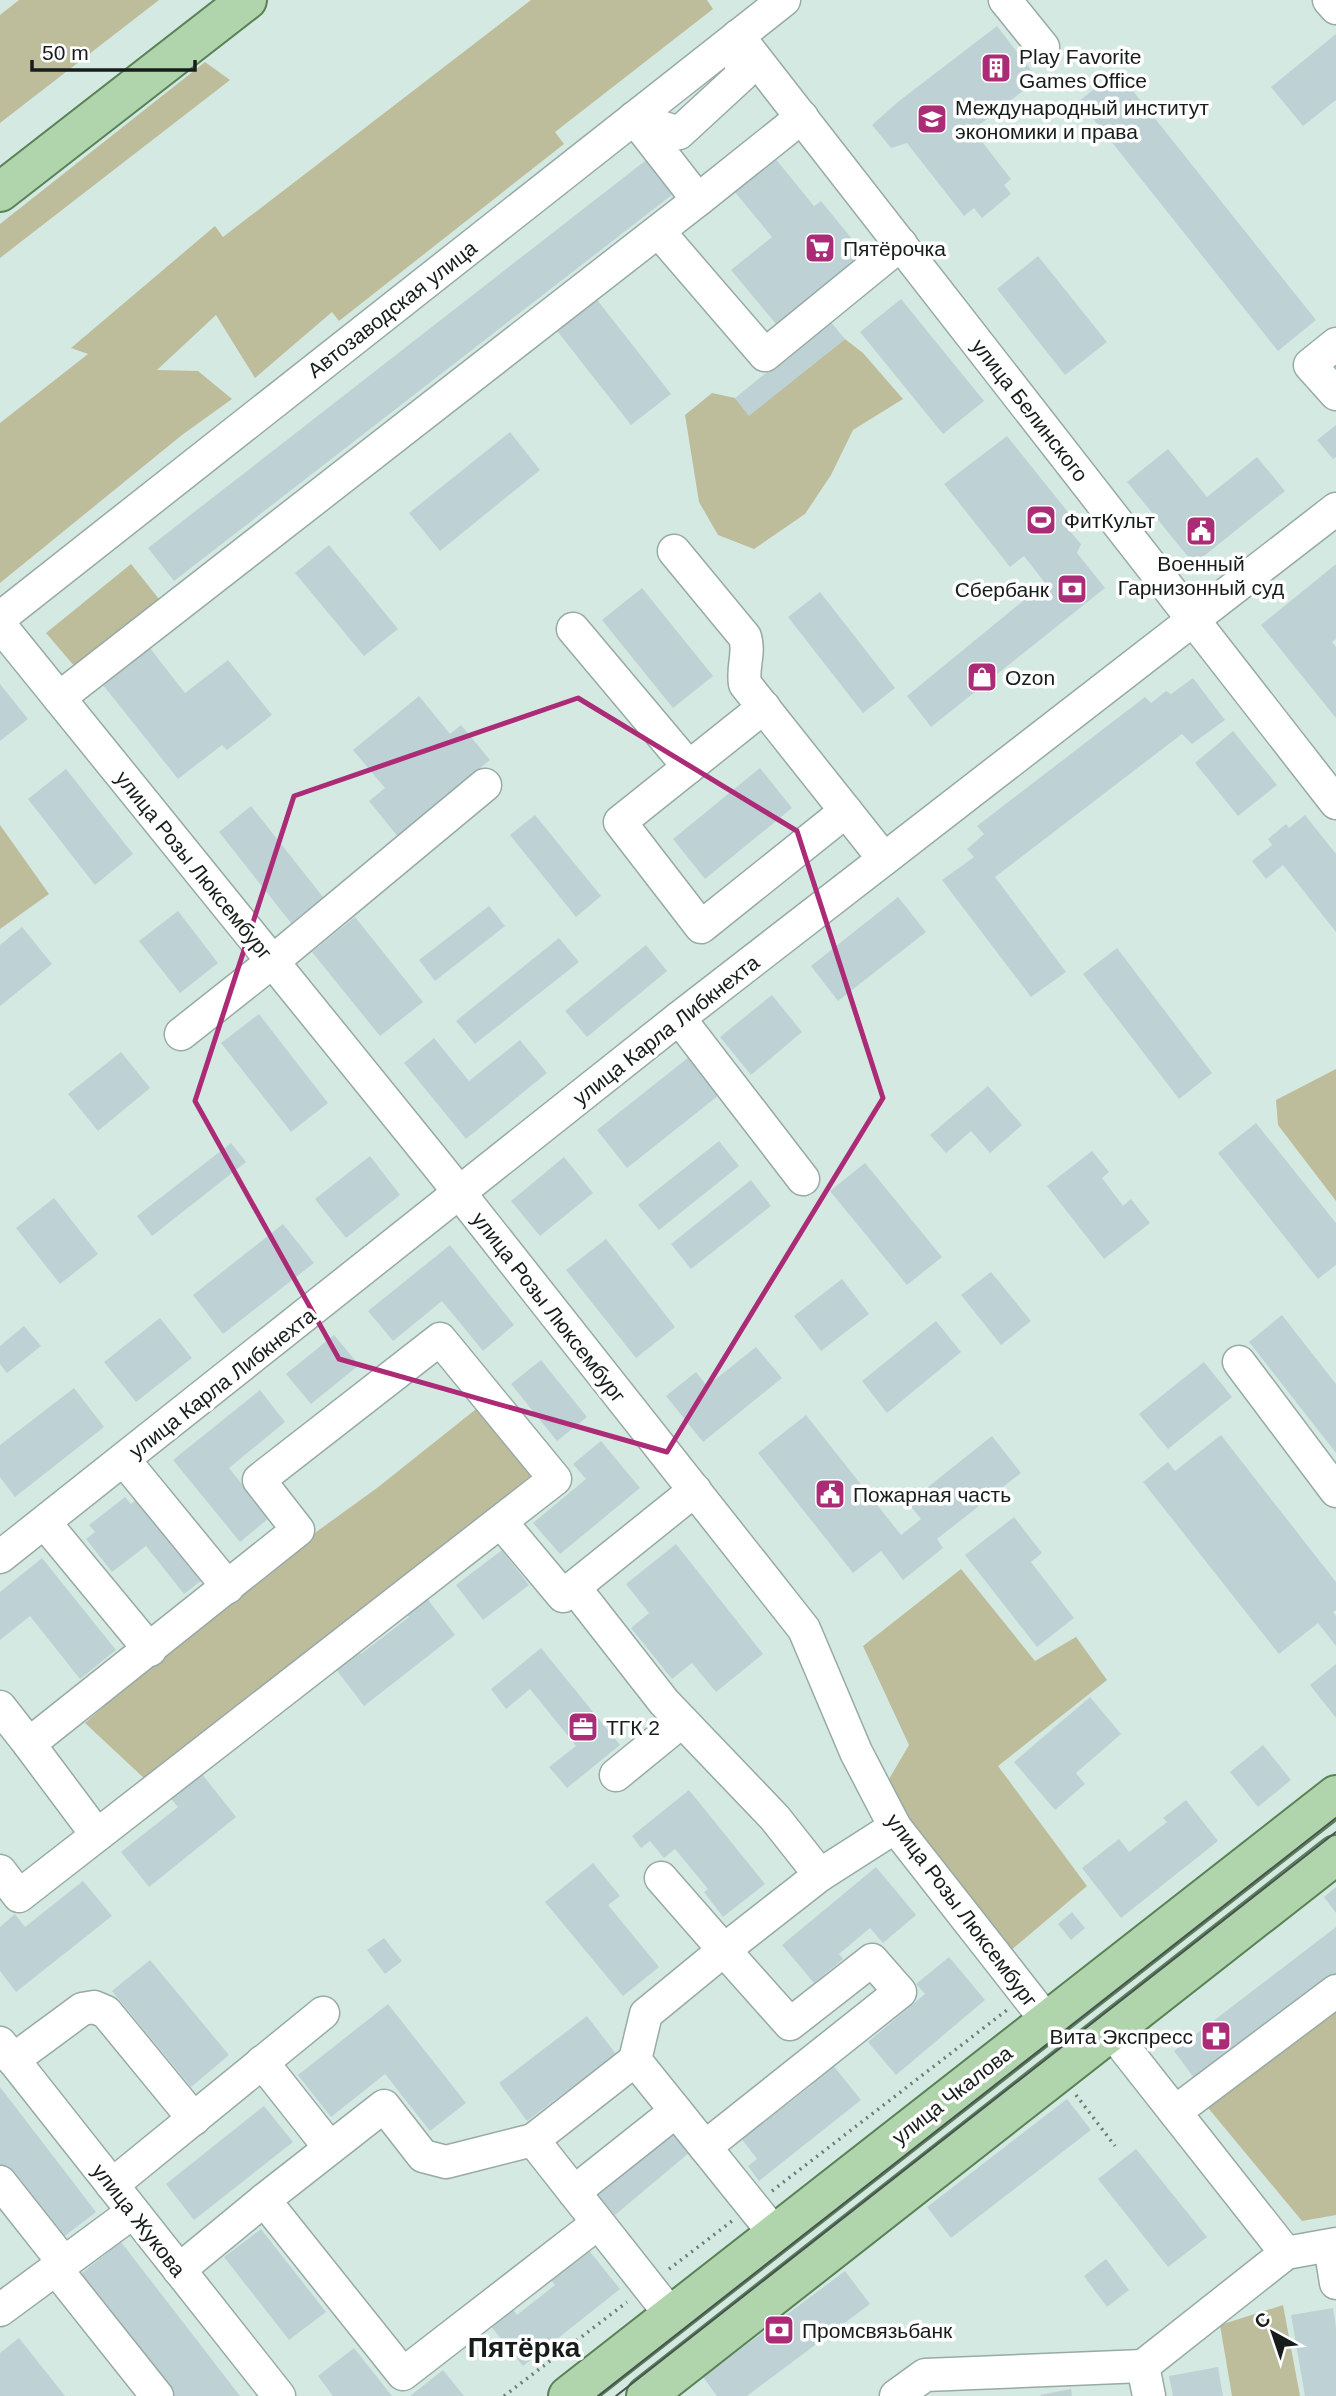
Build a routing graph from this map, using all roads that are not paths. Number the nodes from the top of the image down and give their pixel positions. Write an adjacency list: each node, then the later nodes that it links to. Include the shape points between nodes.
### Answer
1 (247, 0): 10 (main road)
2 (784, 0): 6 (street, Автозаводская улица)
3 (1005, 0): 7 (street)
4 (1329, 0): 5 (street)
5 (1336, 8)
6 (738, 36): 8 (street, улица Белинского); 9 (street, Автозаводская улица)
7 (1042, 47)
8 (802, 117): 11 (street); 13 (street, улица Белинского)
9 (634, 118): 11 (street); 18 (street, Автозаводская улица)
10 (0, 192)
11 (698, 200): 12 (street)
12 (659, 232): 13 (street, via 765,355); 22 (street)
13 (901, 244): 19 (street, улица Белинского)
14 (1336, 344): 15 (street, via 1310,365)
15 (1336, 394)
16 (1336, 509): 19 (street, улица Карла Либкнехта)
17 (674, 551): 23 (street, via 745,637 745,684)
18 (0, 618)
19 (1194, 620): 26 (street, улица Белинского); 28 (street, улица Карла Либкнехта)
20 (0, 625): 22 (street, улица Розы Люксембург)
21 (573, 629): 24 (street)
22 (59, 698): 29 (street, улица Розы Люксембург)
23 (764, 707): 24 (street); 27 (street)
24 (689, 767): 27 (street, via 620,822 701,927)
25 (485, 785): 29 (street)
26 (1336, 803)
27 (846, 811): 28 (street)
28 (884, 859): 30 (street, улица Карла Либкнехта)
29 (272, 962): 31 (street); 33 (street, улица Розы Люксембург)
30 (679, 1018): 32 (street); 33 (street, улица Карла Либкнехта)
31 (181, 1034)
32 (803, 1179)
33 (460, 1195): 35 (street, улица Карла Либкнехта); 36 (street, улица Розы Люксембург)
34 (1239, 1362): 37 (street)
35 (124, 1460): 39 (street, улица Карла Либкнехта); 41 (street)
36 (695, 1490): 42 (street); 49 (street, улица Розы Люксембург, via 804,1629 856,1752)
37 (1336, 1491)
38 (501, 1522): 41 (street, via 555,1479 440,1339 259,1480 298,1530); 42 (street, via 564,1596); 50 (street)
39 (45, 1523): 40 (street, улица Карла Либкнехта); 43 (street)
40 (0, 1557)
41 (228, 1587): 43 (street)
42 (574, 1587): 45 (street)
43 (149, 1650): 46 (street)
44 (0, 1707): 46 (street)
45 (682, 1721): 47 (street); 53 (street, via 775,1818)
46 (29, 1744): 50 (street)
47 (616, 1775)
48 (1336, 1795): 58 (main road, улица Чкалова)
49 (895, 1827): 53 (street); 58 (street, улица Розы Люксембург)
50 (97, 1835): 52 (street, via 19,1896)
51 (1336, 1855): 59 (main road)
52 (0, 1871)
53 (820, 1875): 55 (street)
54 (661, 1878): 55 (street)
55 (724, 1950): 61 (street, via 646,2014); 67 (street, via 790,2024 872,1960 900,1992)
56 (1336, 1991): 64 (street)
57 (323, 2012): 62 (street)
58 (1047, 2021): 75 (main road, улица Чкалова)
59 (1111, 2031): 64 (street); 87 (main road)
60 (7, 2052): 65 (street, via 82,2009 106,2011); 70 (street, улица Жукова)
61 (635, 2060): 63 (street); 66 (street)
62 (262, 2062): 65 (street); 68 (street)
63 (676, 2111): 67 (street); 71 (street)
64 (1175, 2112): 77 (street)
65 (194, 2119): 70 (street)
66 (533, 2140): 68 (street, via 446,2162 423,2156 384,2106); 71 (street)
67 (705, 2147): 75 (street)
68 (331, 2148): 72 (street)
69 (0, 2182): 78 (street)
70 (112, 2185): 73 (street, улица Жукова)
71 (574, 2192): 74 (street)
72 (264, 2200): 74 (street, via 403,2374); 79 (street)
73 (134, 2212): 78 (street); 79 (street, улица Жукова)
74 (598, 2223): 82 (street)
75 (775, 2234): 82 (main road, улица Чкалова)
76 (1333, 2245): 77 (street); 80 (street)
77 (1286, 2253): 83 (street)
78 (60, 2266): 81 (street); 84 (street)
79 (179, 2270): 85 (street, улица Жукова)
80 (1336, 2283)
81 (0, 2310)
82 (671, 2315): 86 (main road, улица Чкалова)
83 (1146, 2381): 88 (street, via 925,2375)
84 (157, 2396)
85 (279, 2396)
86 (568, 2396)
87 (647, 2396)
88 (896, 2396)

